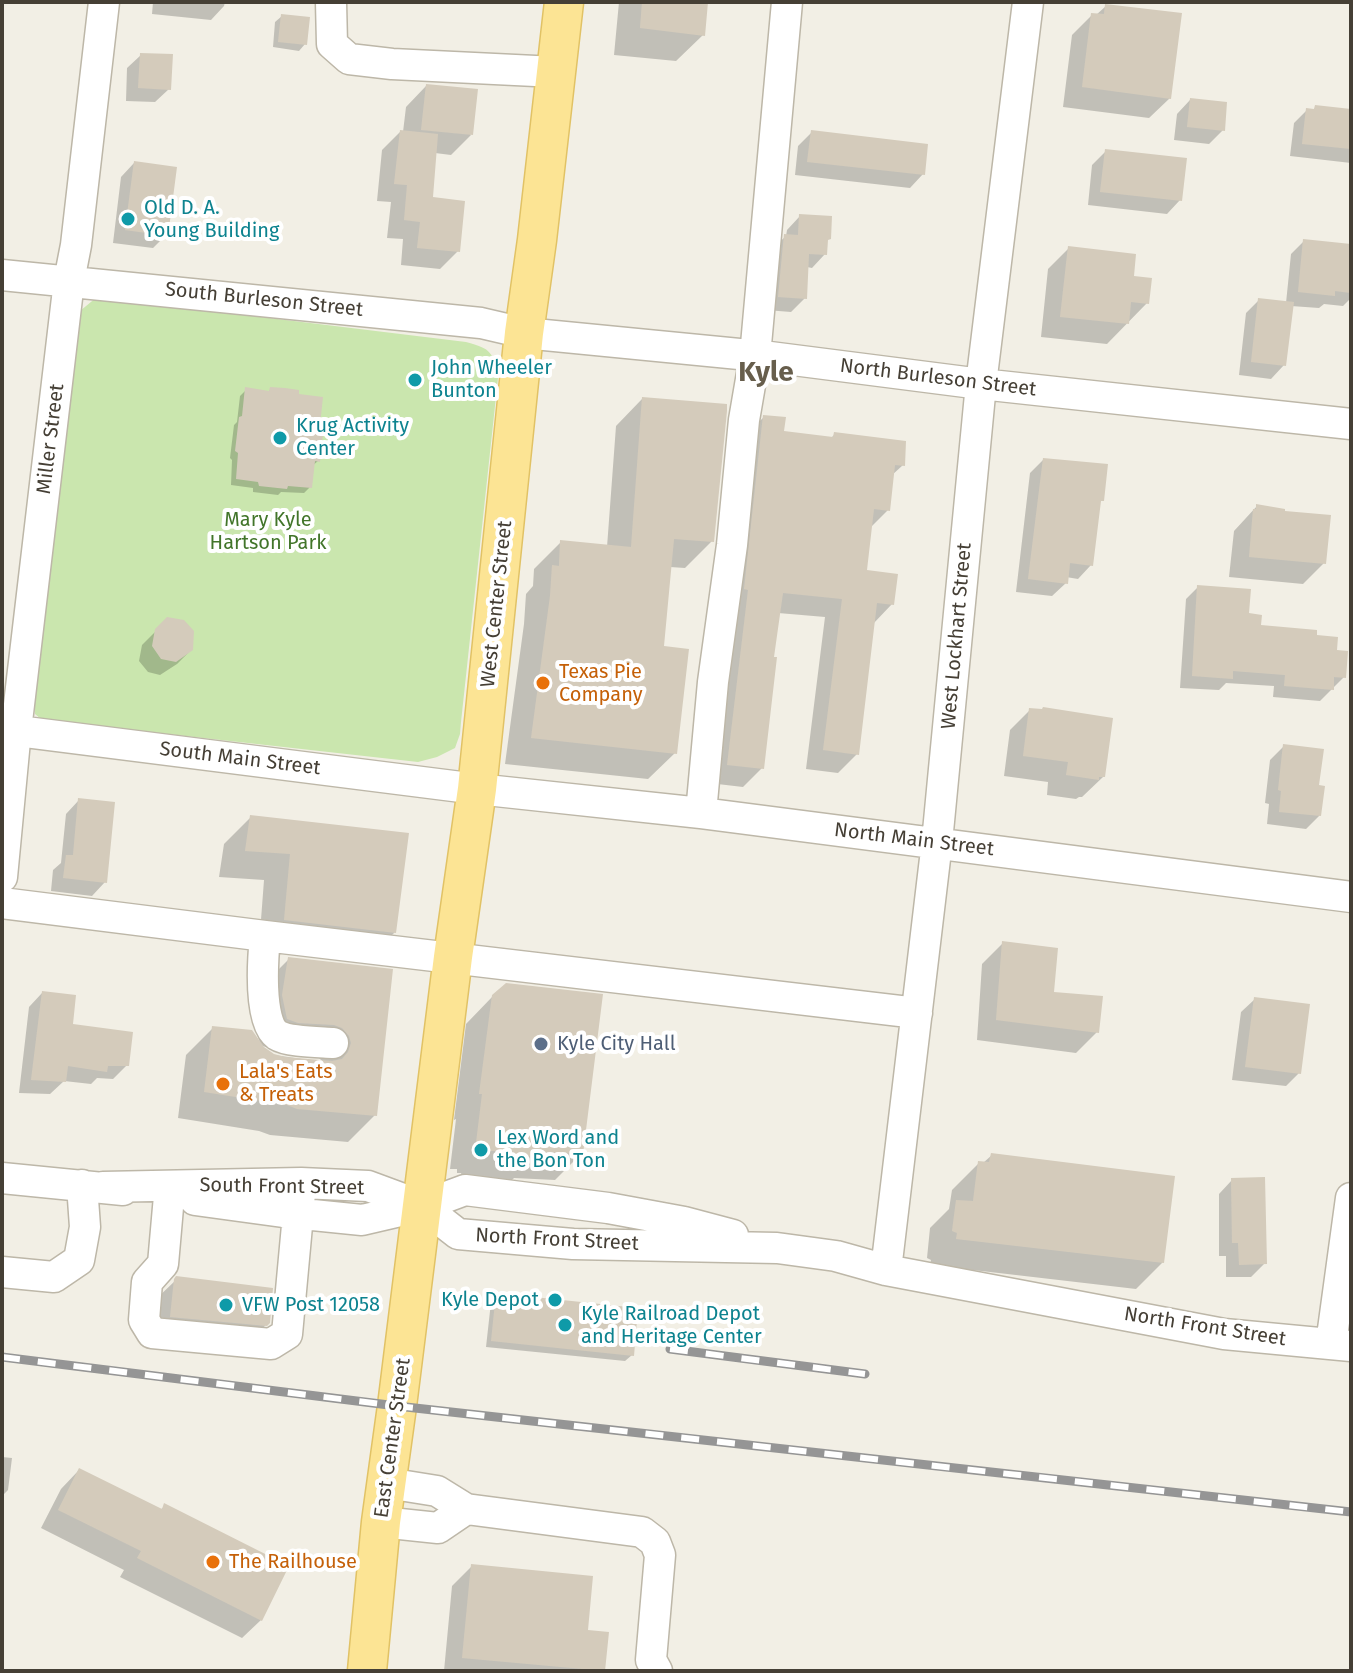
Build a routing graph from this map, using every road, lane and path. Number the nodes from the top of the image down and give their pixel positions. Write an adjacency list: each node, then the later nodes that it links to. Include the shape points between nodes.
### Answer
1 (104, 2): 8 (street, Miller Street)
2 (331, 2): 6 (street, via 332,44 349,59)
3 (564, 2): 6 (main road, West Center Street)
4 (787, 2): 10 (street)
5 (1028, 2): 11 (street, West Lockhart Street)
6 (556, 72): 9 (main road, West Center Street)
7 (2, 275): 8 (street, South Burleson Street)
8 (69, 281): 9 (street, South Burleson Street, via 481,323); 13 (street, Miller Street)
9 (524, 333): 10 (street, North Burleson Street); 14 (main road, West Center Street)
10 (755, 356): 11 (street, North Burleson Street); 15 (street)
11 (981, 384): 12 (street, North Burleson Street); 16 (street, West Lockhart Street)
12 (1351, 424)
13 (9, 730): 14 (street, South Main Street); 17 (street, Miller Street)
14 (477, 789): 15 (street, North Main Street); 21 (main road, West Center Street)
15 (701, 813): 16 (street, North Main Street)
16 (937, 842): 18 (street, North Main Street); 22 (street, West Lockhart Street)
17 (2, 877)
18 (1351, 897)
19 (2, 903): 20 (street)
20 (265, 936): 21 (street); 23 (street, via 263,998 271,1030 279,1037)
21 (453, 957): 22 (street); 29 (main road, West Center Street)
22 (917, 1013): 32 (street, West Lockhart Street)
23 (333, 1043)
24 (2, 1178): 26 (street, South Front Street)
25 (301, 1183): 26 (street, South Front Street); 29 (street, South Front Street, via 368,1186); 30 (street)
26 (92, 1186): 27 (street, South Front Street); 33 (street, via 79,1260 54,1277)
27 (169, 1196): 30 (street, South Front Street); 30 (street, via 163,1264 147,1282 144,1320 152,1333 271,1344 287,1334)
28 (1351, 1198): 34 (street)
29 (422, 1206): 30 (street, South Front Street, via 362,1220); 31 (street, North Front Street, via 465,1190 684,1222); 31 (street, North Front Street, via 458,1234 573,1244); 35 (main road, East Center Street)
30 (298, 1214)
31 (777, 1248): 32 (street, North Front Street)
32 (886, 1270): 34 (street, North Front Street, via 1224,1334)
33 (2, 1272)
34 (1341, 1345)
35 (387, 1483): 36 (street, via 437,1491); 37 (main road, East Center Street)
36 (466, 1509): 37 (street, via 438,1528); 39 (street, via 642,1532 655,1542 660,1555 651,1660)
37 (381, 1522): 38 (main road, East Center Street)
38 (367, 1671)
39 (657, 1671)

